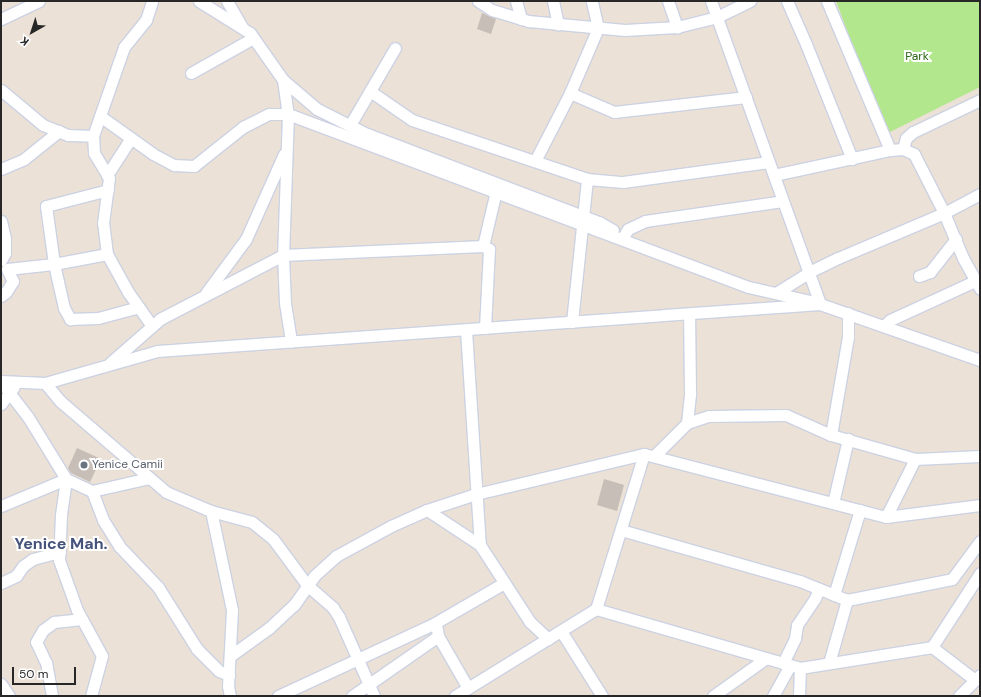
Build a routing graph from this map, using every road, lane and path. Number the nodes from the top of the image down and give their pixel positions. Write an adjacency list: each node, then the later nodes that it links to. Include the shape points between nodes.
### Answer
1 (39, 1): 15 (street)
2 (152, 1): 31 (street, via 146,20 124,47)
3 (199, 1): 19 (street)
4 (227, 1): 19 (street)
5 (478, 1): 16 (street, via 492,10)
6 (516, 1): 16 (street)
7 (552, 1): 17 (street)
8 (592, 1): 20 (street)
9 (668, 1): 18 (street)
10 (711, 1): 14 (street)
11 (750, 1): 14 (street)
12 (787, 1): 39 (street)
13 (827, 1): 38 (street)
14 (717, 17): 18 (street); 28 (street)
15 (1, 19)
16 (520, 19): 17 (street)
17 (558, 24): 20 (street)
18 (677, 27): 20 (street, via 624,30)
19 (242, 28): 21 (street)
20 (598, 28): 27 (street)
21 (253, 38): 23 (street); 24 (street)
22 (395, 48): 26 (street)
23 (191, 73)
24 (283, 80): 30 (street); 32 (street, via 317,109)
25 (1, 90): 33 (street, via 44,125)
26 (370, 91): 32 (street); 40 (street, via 412,120)
27 (570, 93): 28 (street, via 614,112); 40 (street)
28 (746, 97): 41 (street)
29 (980, 100): 37 (street, via 913,132 906,138)
30 (288, 114): 35 (street, via 269,114 243,126 194,166 174,165); 36 (street); 47 (street)
31 (100, 116): 34 (street); 35 (street)
32 (350, 125): 51 (street)
33 (59, 131): 34 (street, via 68,135); 42 (street, via 24,159)
34 (93, 136): 43 (street, via 94,153)
35 (130, 138): 43 (street)
36 (287, 148): 58 (street); 66 (street, via 246,238)
37 (903, 149): 38 (street); 50 (street, via 914,154)
38 (890, 150): 39 (street)
39 (852, 160): 44 (street)
40 (535, 161): 45 (street)
41 (769, 162): 44 (street); 45 (street, via 623,182)
42 (1, 169)
43 (107, 174): 46 (street)
44 (774, 176): 49 (street)
45 (587, 179): 51 (street)
46 (108, 190): 57 (street, via 103,222); 60 (street, via 46,206)
47 (496, 191): 51 (street); 56 (street)
48 (980, 194): 50 (street)
49 (783, 200): 53 (street, via 645,221 628,229); 61 (street)
50 (944, 213): 54 (street); 61 (street)
51 (582, 219): 53 (street, via 599,222); 55 (street); 71 (street)
52 (1, 221): 59 (street, via 5,239)
53 (623, 237): 55 (street)
54 (956, 239): 62 (street, via 930,272); 63 (street)
55 (634, 244): 64 (street, via 749,287)
56 (483, 246): 58 (street); 74 (street, via 489,250)
57 (107, 254): 60 (street); 68 (street)
58 (283, 255): 66 (street); 76 (street, via 284,303)
59 (3, 263): 60 (street); 65 (street, via 13,281)
60 (54, 264): 68 (street, via 64,308 70,319 98,318)
61 (809, 272): 64 (street); 67 (street)
62 (919, 276)
63 (977, 285): 73 (street, via 890,320)
64 (776, 293): 67 (street)
65 (1, 296)
66 (204, 297): 72 (street, via 160,319)
67 (820, 304): 69 (street); 70 (street)
68 (139, 307): 72 (street)
69 (848, 313): 73 (street); 85 (street, via 848,337)
70 (689, 314): 71 (street); 84 (street, via 690,392)
71 (572, 322): 74 (street)
72 (152, 326): 78 (street)
73 (884, 326): 77 (street)
74 (486, 328): 75 (street)
75 (466, 330): 76 (street); 93 (street)
76 (292, 342): 78 (street, via 157,352)
77 (980, 360)
78 (107, 366): 81 (street)
79 (1, 382): 80 (street); 82 (street)
80 (17, 382): 81 (street); 82 (street)
81 (45, 383): 90 (street, via 60,401)
82 (10, 392): 83 (street); 91 (street)
83 (1, 404)
84 (687, 423): 85 (street, via 709,416 786,415); 87 (street)
85 (831, 435): 86 (street)
86 (848, 440): 89 (street); 94 (street)
87 (649, 455): 93 (street); 94 (street); 101 (street)
88 (980, 456): 89 (street)
89 (915, 459): 100 (street)
90 (149, 478): 92 (street); 97 (street, via 166,492)
91 (66, 479): 92 (street); 96 (street); 104 (street, via 61,515)
92 (92, 492): 124 (street, via 102,520 119,546 158,587 197,649 219,671)
93 (476, 494): 98 (street); 103 (street)
94 (833, 503): 99 (street)
95 (980, 505): 100 (street)
96 (1, 506)
97 (211, 510): 108 (street, via 252,522 273,539); 119 (street, via 232,610)
98 (427, 510): 103 (street); 108 (street, via 336,556)
99 (860, 510): 100 (street); 110 (street)
100 (886, 517)
101 (621, 530): 109 (street, via 800,581); 112 (street)
102 (980, 541): 111 (street, via 952,580)
103 (480, 545): 107 (street)
104 (60, 552): 106 (street, via 33,559 23,566 16,576); 113 (street, via 59,560)
105 (978, 580): 118 (street)
106 (1, 583)
107 (504, 583): 114 (street); 117 (street, via 530,622)
108 (307, 585): 119 (street, via 294,605); 121 (street, via 333,608)
109 (819, 589): 110 (street); 123 (street, via 797,625)
110 (834, 595): 111 (street)
111 (847, 600): 122 (street)
112 (596, 609): 115 (street); 120 (street)
113 (82, 619): 131 (street, via 54,622 44,630 36,642 46,663); 132 (street, via 102,656)
114 (435, 624): 116 (street); 121 (street)
115 (561, 631): 117 (street); 129 (street)
116 (438, 636): 127 (street); 128 (street)
117 (548, 639): 127 (street)
118 (932, 647): 122 (street); 125 (street)
119 (230, 656): 124 (street)
120 (766, 658): 123 (street); 137 (street)
121 (357, 659): 128 (street); 134 (street)
122 (829, 663): 123 (street)
123 (791, 665): 138 (street); 139 (street)
124 (229, 675): 133 (street)
125 (978, 677): 140 (street)
126 (1, 684): 130 (street)
127 (468, 688): 136 (street)
128 (372, 691): 135 (street)
129 (596, 694)
130 (9, 696)
131 (52, 696)
132 (91, 696)
133 (230, 696)
134 (278, 696)
135 (352, 696)
136 (455, 696)
137 (713, 696)
138 (773, 696)
139 (798, 696)
140 (959, 696)

